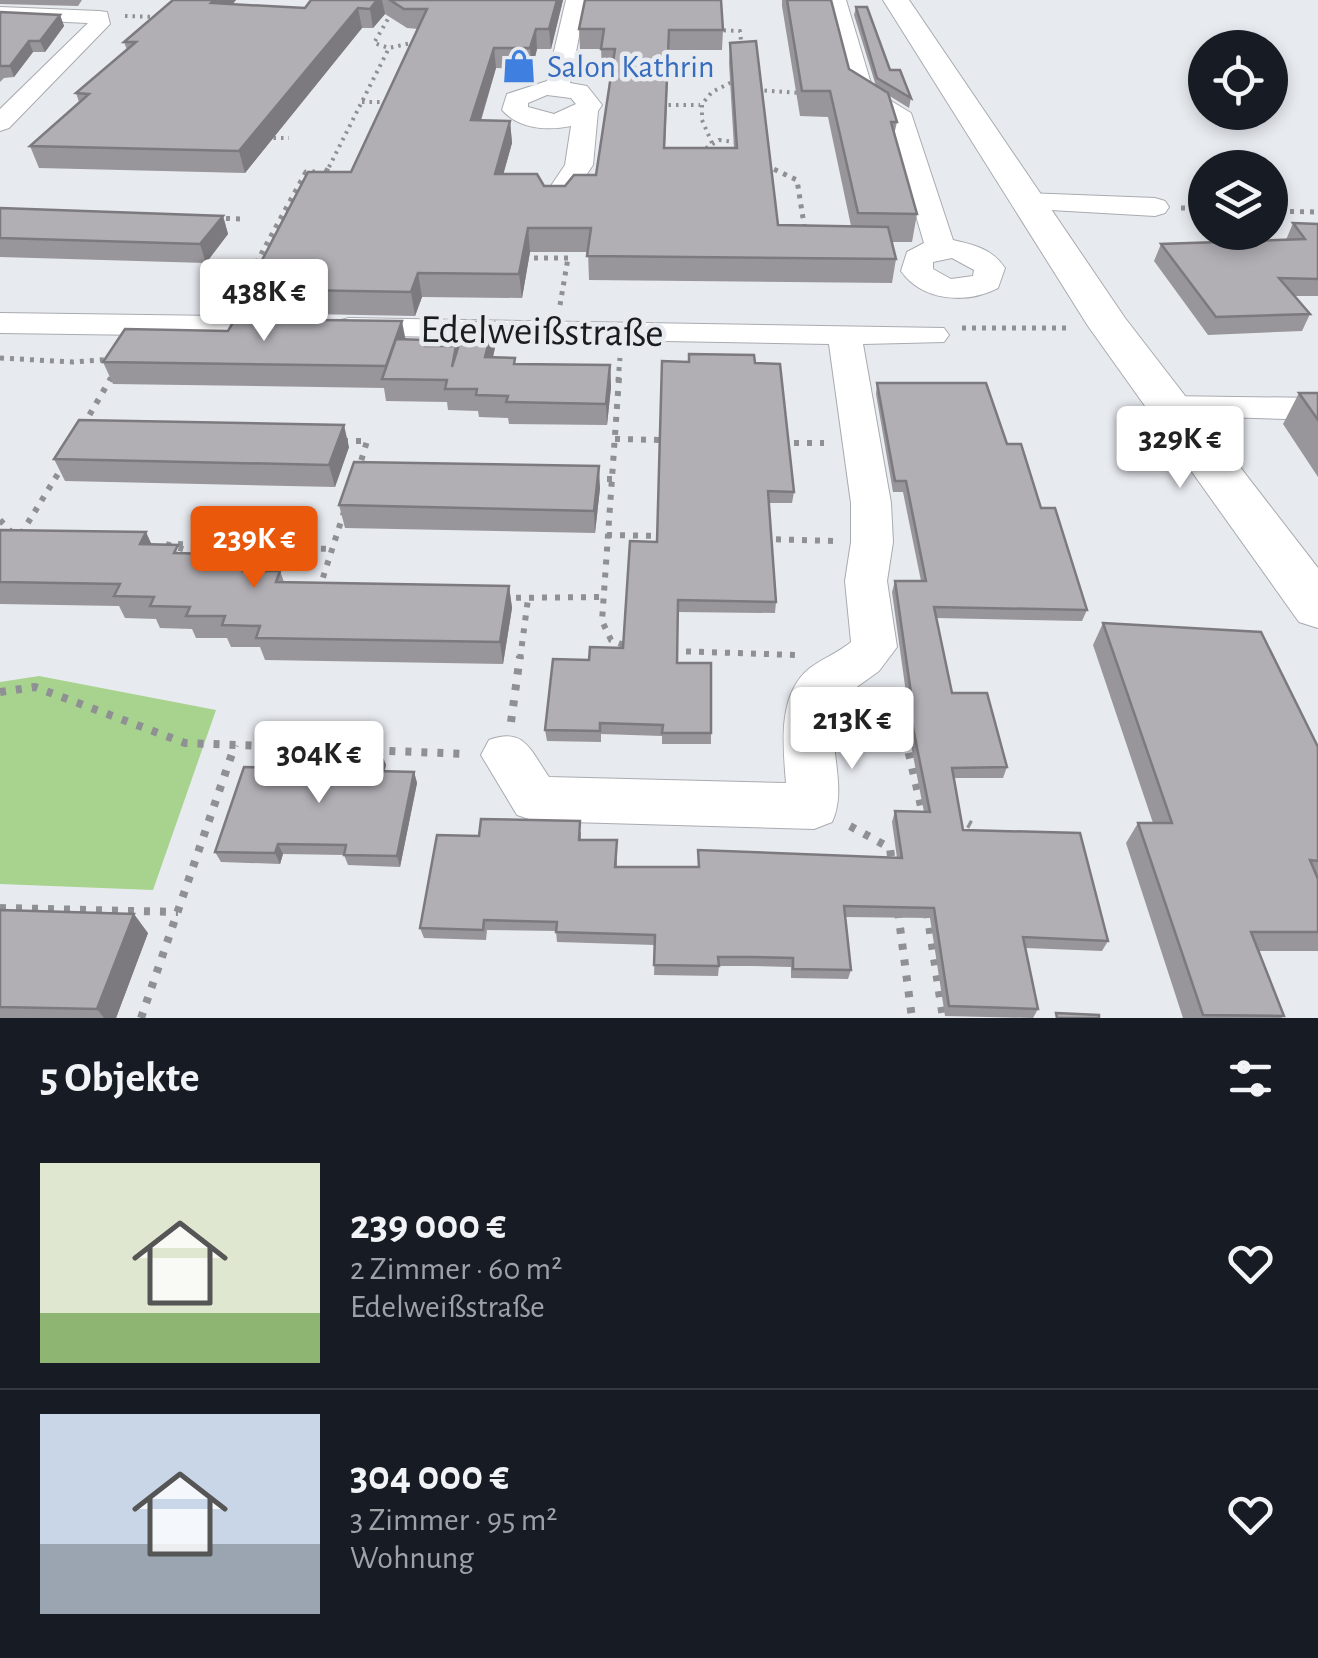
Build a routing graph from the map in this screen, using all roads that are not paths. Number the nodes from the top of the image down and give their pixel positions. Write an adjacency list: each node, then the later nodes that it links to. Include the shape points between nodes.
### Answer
1 (576, 0): 7 (street)
2 (836, 0): 13 (street, via 862,94 898,113)
3 (896, 0): 11 (main road)
4 (0, 13): 5 (street, via 99,17)
5 (82, 41): 6 (street); 9 (street)
6 (122, 42)
7 (557, 88): 8 (street, via 585,95); 8 (street, via 523,94 515,110 542,120)
8 (586, 110): 10 (street, via 580,165)
9 (0, 123)
10 (563, 189)
11 (1026, 202): 12 (street); 17 (main road)
12 (1155, 207)
13 (942, 249)
14 (0, 323): 15 (street, Edelweißstraße)
15 (844, 334): 16 (street, Edelweißstraße); 20 (street, via 871,503 866,581 874,648 866,660 819,686 808,705 814,806 535,800)
16 (932, 336)
17 (1166, 407): 18 (street); 19 (main road)
18 (1318, 409)
19 (1318, 607)
20 (506, 755)

